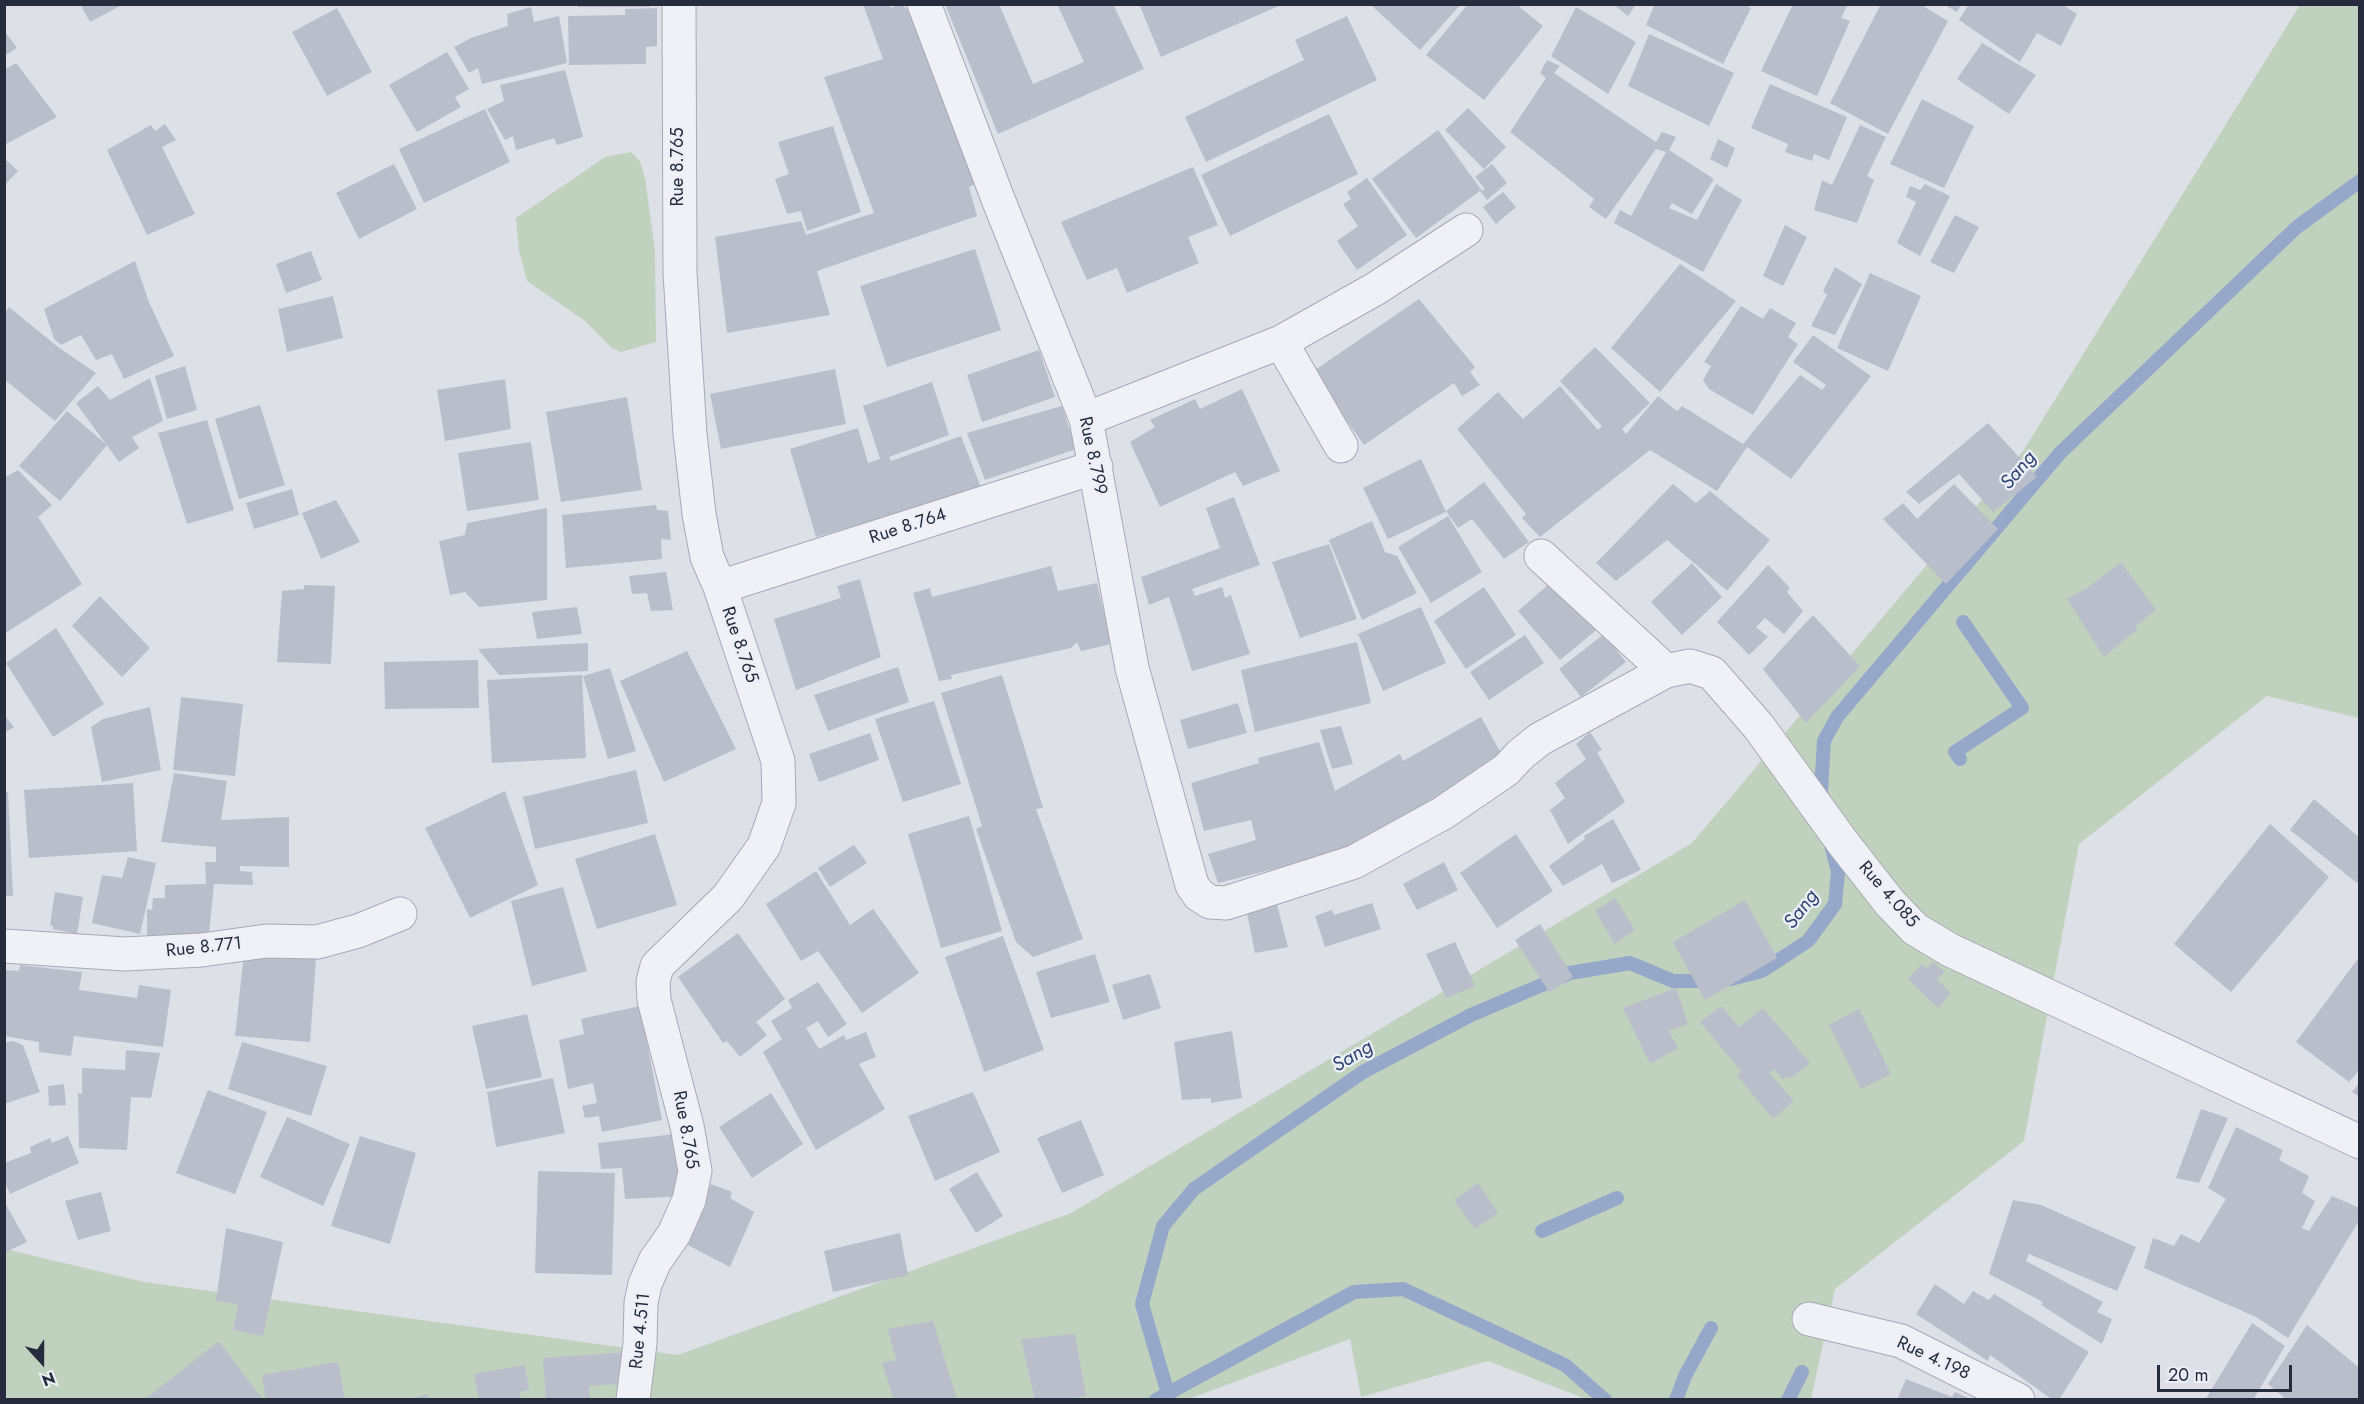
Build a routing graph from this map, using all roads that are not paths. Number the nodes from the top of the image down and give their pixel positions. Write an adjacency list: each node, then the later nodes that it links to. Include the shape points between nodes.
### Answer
1 (679, 4): 9 (street, Rue 8.765, via 680,273 690,434 707,557)
2 (924, 4): 5 (street, Rue 8.799)
3 (1466, 230): 4 (street, via 1375,289)
4 (1281, 342): 5 (street); 6 (street)
5 (1086, 419): 7 (street, Rue 8.799)
6 (1341, 446)
7 (1096, 467): 9 (street, Rue 8.764); 10 (street, Rue 8.799, via 1132,668 1192,885 1210,903 1226,903 1354,862 1443,813 1506,770 1540,739)
8 (1541, 556): 10 (street)
9 (720, 587): 14 (street, Rue 8.765, via 778,760 779,802 764,846 728,897 657,966 653,982 695,1171 689,1200)
10 (1666, 671): 13 (street, Rue 4.085, via 1690,666 1712,673 1759,727 1890,903 1915,929 1950,950)
11 (400, 914): 12 (street, Rue 8.771, via 317,942 266,941 202,950 125,954)
12 (4, 946)
13 (2360, 1142)
14 (674, 1234): 16 (street, Rue 4.511, via 655,1261 643,1294)
15 (1809, 1319): 17 (street, Rue 4.198, via 1901,1341)
16 (633, 1400)
17 (2018, 1400)

